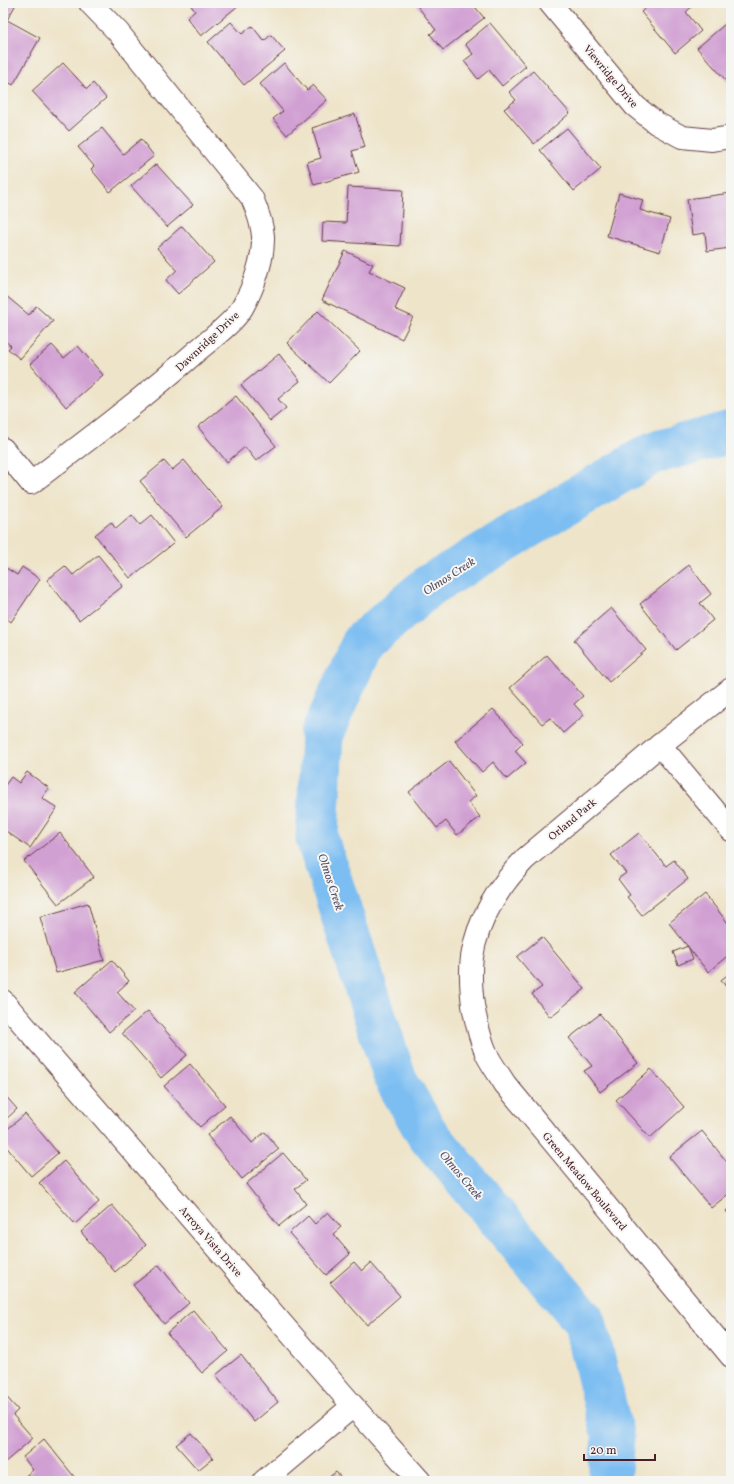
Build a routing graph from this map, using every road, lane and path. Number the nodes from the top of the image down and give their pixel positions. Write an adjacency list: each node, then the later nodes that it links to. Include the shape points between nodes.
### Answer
1 (90, 3): 4 (street, Dawnridge Drive, via 118,32 252,198 263,237 260,265 241,310 224,328 162,383 31,483)
2 (550, 3): 3 (street, Viewridge Drive, via 635,106 656,123 682,138 712,140)
3 (731, 137)
4 (3, 449)
5 (731, 688): 6 (street, Orland Park)
6 (660, 745): 7 (street); 8 (street, Orland Park, via 513,871 494,899 479,929 472,957)
7 (731, 830)
8 (471, 989): 10 (street, Green Meadow Boulevard, via 476,1022 487,1055 504,1084)
9 (3, 1001): 11 (street, Arroya Vista Drive)
10 (731, 1356)
11 (353, 1406): 12 (street); 13 (street, Arroya Vista Drive)
12 (264, 1481)
13 (420, 1481)

